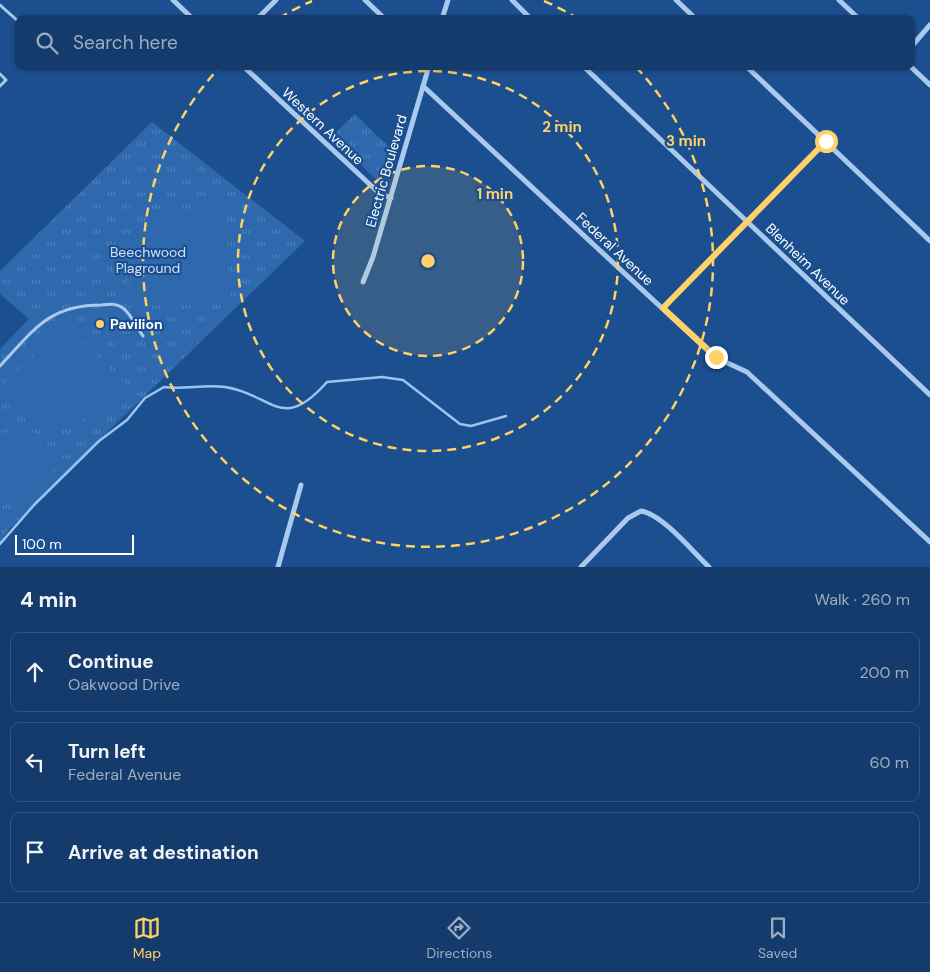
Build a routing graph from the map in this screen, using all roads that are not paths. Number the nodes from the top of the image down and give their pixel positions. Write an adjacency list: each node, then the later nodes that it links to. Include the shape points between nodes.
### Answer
1 (173, 0): 9 (street)
2 (276, 0): 10 (street)
3 (365, 0): 11 (street)
4 (448, 0): 12 (street)
5 (512, 0): 13 (street)
6 (676, 0): 14 (street)
7 (839, 0): 15 (street)
8 (0, 5): 16 (lane)
9 (189, 15)
10 (261, 15)
11 (380, 15)
12 (443, 15)
13 (527, 15)
14 (692, 15)
15 (855, 15)
16 (15, 18)
17 (930, 25): 18 (street)
18 (915, 42)
19 (247, 70): 29 (street, Western Avenue, via 379,193)
20 (428, 70): 27 (street, Electric Boulevard)
21 (586, 70): 30 (street, Blenheim Avenue)
22 (750, 70): 28 (street)
23 (914, 70): 25 (street)
24 (0, 74): 26 (lane, via 6,80)
25 (930, 85)
26 (0, 86)
27 (423, 86): 29 (street, Electric Boulevard); 33 (street, Federal Avenue)
28 (826, 141): 30 (street); 31 (street)
29 (390, 198): 32 (street, Electric Boulevard)
30 (747, 222): 33 (street); 36 (street, Blenheim Avenue)
31 (930, 241)
32 (363, 282)
33 (663, 308): 38 (street, Federal Avenue, via 711,353 747,372 770,392)
34 (143, 336): 35 (lane, via 124,309 116,304 90,304 59,311 39,324)
35 (0, 366)
36 (930, 395)
37 (301, 485): 39 (street)
38 (930, 542)
39 (278, 567)
40 (581, 567): 41 (street, via 619,526 641,511 653,515)
41 (709, 567)

